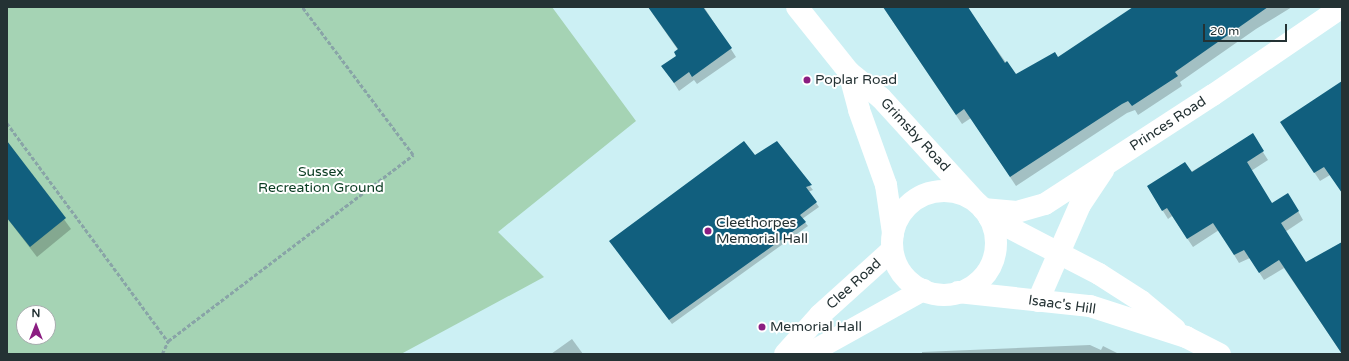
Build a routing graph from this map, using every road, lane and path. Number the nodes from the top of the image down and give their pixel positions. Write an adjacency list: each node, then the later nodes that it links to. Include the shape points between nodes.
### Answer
1 (302, 7): 14 (path, via 413,154)
2 (796, 7): 4 (main road, Grimsby Road)
3 (1342, 7): 6 (main road, Princes Road)
4 (849, 72): 7 (main road, Grimsby Road, via 881,98); 8 (main road, Grimsby Road, via 859,110 886,184)
5 (7, 123): 14 (path)
6 (1108, 163): 7 (main road, Princes Road, via 1045,204 1017,212); 9 (main road, via 1080,205)
7 (983, 209): 8 (main road, via 961,193 926,194 910,203 899,217); 9 (main road, Isaac's Hill); 11 (main road, via 995,231 996,247 992,262 984,276 972,286)
8 (892, 242): 10 (main road, via 898,266 908,280); 16 (main road, Clee Road)
9 (1059, 253): 12 (main road); 13 (main road, Isaac's Hill, via 1099,274 1141,301)
10 (923, 290): 11 (main road, via 934,294); 17 (main road)
11 (958, 292): 12 (main road, Isaac's Hill)
12 (1038, 301): 13 (main road, Isaac's Hill, via 1090,306)
13 (1186, 337): 18 (main road, Isaac's Hill)
14 (168, 341): 15 (path)
15 (162, 354)
16 (784, 354)
17 (808, 354)
18 (1220, 354)

